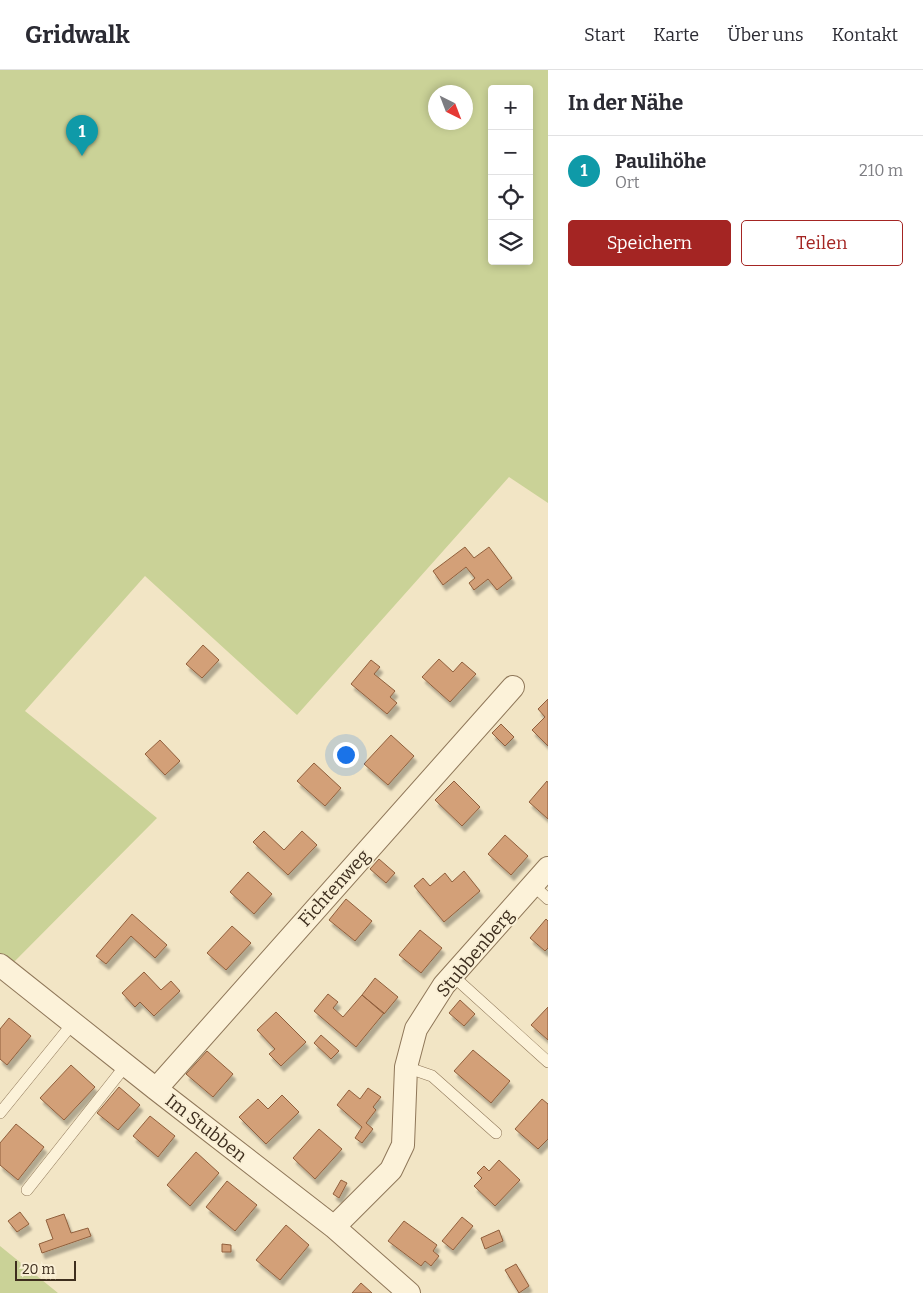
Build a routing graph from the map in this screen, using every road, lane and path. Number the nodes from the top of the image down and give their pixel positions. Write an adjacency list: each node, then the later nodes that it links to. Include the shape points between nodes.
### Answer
1 (513, 687): 9 (street, Fichtenweg)
2 (544, 881): 4 (street, Stubbenberg)
3 (0, 965): 5 (street, Im Stubben)
4 (453, 976): 6 (lane); 8 (street, Stubbenberg, via 416,1029)
5 (73, 1023): 7 (street, Im Stubben); 10 (lane)
6 (548, 1062)
7 (126, 1065): 9 (street, Im Stubben); 12 (lane)
8 (406, 1067): 11 (lane, via 432,1076); 13 (street, Stubbenberg, via 402,1145 391,1170)
9 (156, 1089): 13 (street, Im Stubben)
10 (0, 1113)
11 (496, 1133)
12 (27, 1190)
13 (334, 1227): 14 (street, Im Stubben)
14 (409, 1293)

